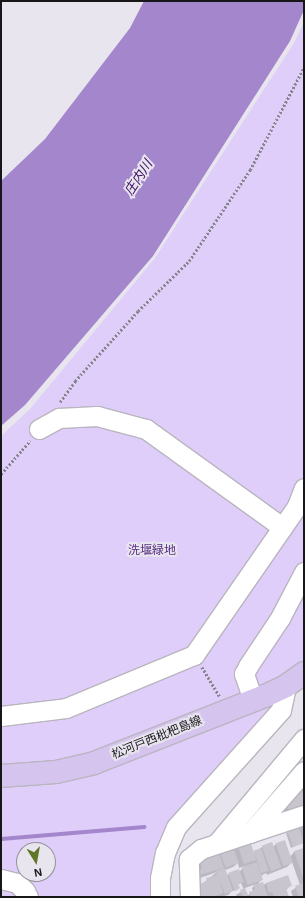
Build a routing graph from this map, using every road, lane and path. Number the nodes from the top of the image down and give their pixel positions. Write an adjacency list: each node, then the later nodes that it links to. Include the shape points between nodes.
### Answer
1 (304, 67): 2 (path, via 250,170 189,260 133,317)
2 (57, 405)
3 (39, 429): 4 (path); 6 (street, via 59,418 96,416 146,429)
4 (1, 474)
5 (304, 488): 6 (street, via 297,506)
6 (282, 526): 8 (street)
7 (304, 572): 11 (street, via 280,618 244,674)
8 (194, 654): 12 (path); 13 (street, via 66,708)
9 (304, 673): 10 (main road, 松河戸西枇杷島線)
10 (286, 686): 11 (main road, 松河戸西枇杷島線); 22 (street, via 281,710 176,826 165,853 160,878)
11 (252, 700): 12 (main road, 松河戸西枇杷島線)
12 (228, 710): 16 (main road, 松河戸西枇杷島線, via 94,763 56,772)
13 (1, 716)
14 (304, 739): 19 (street)
15 (304, 771): 18 (street)
16 (1, 776)
17 (304, 815): 18 (street)
18 (250, 832): 19 (street)
19 (217, 843): 23 (street, via 201,849 190,859)
20 (1, 879): 21 (street, via 17,883 26,891)
21 (28, 897)
22 (160, 897)
23 (190, 897)

